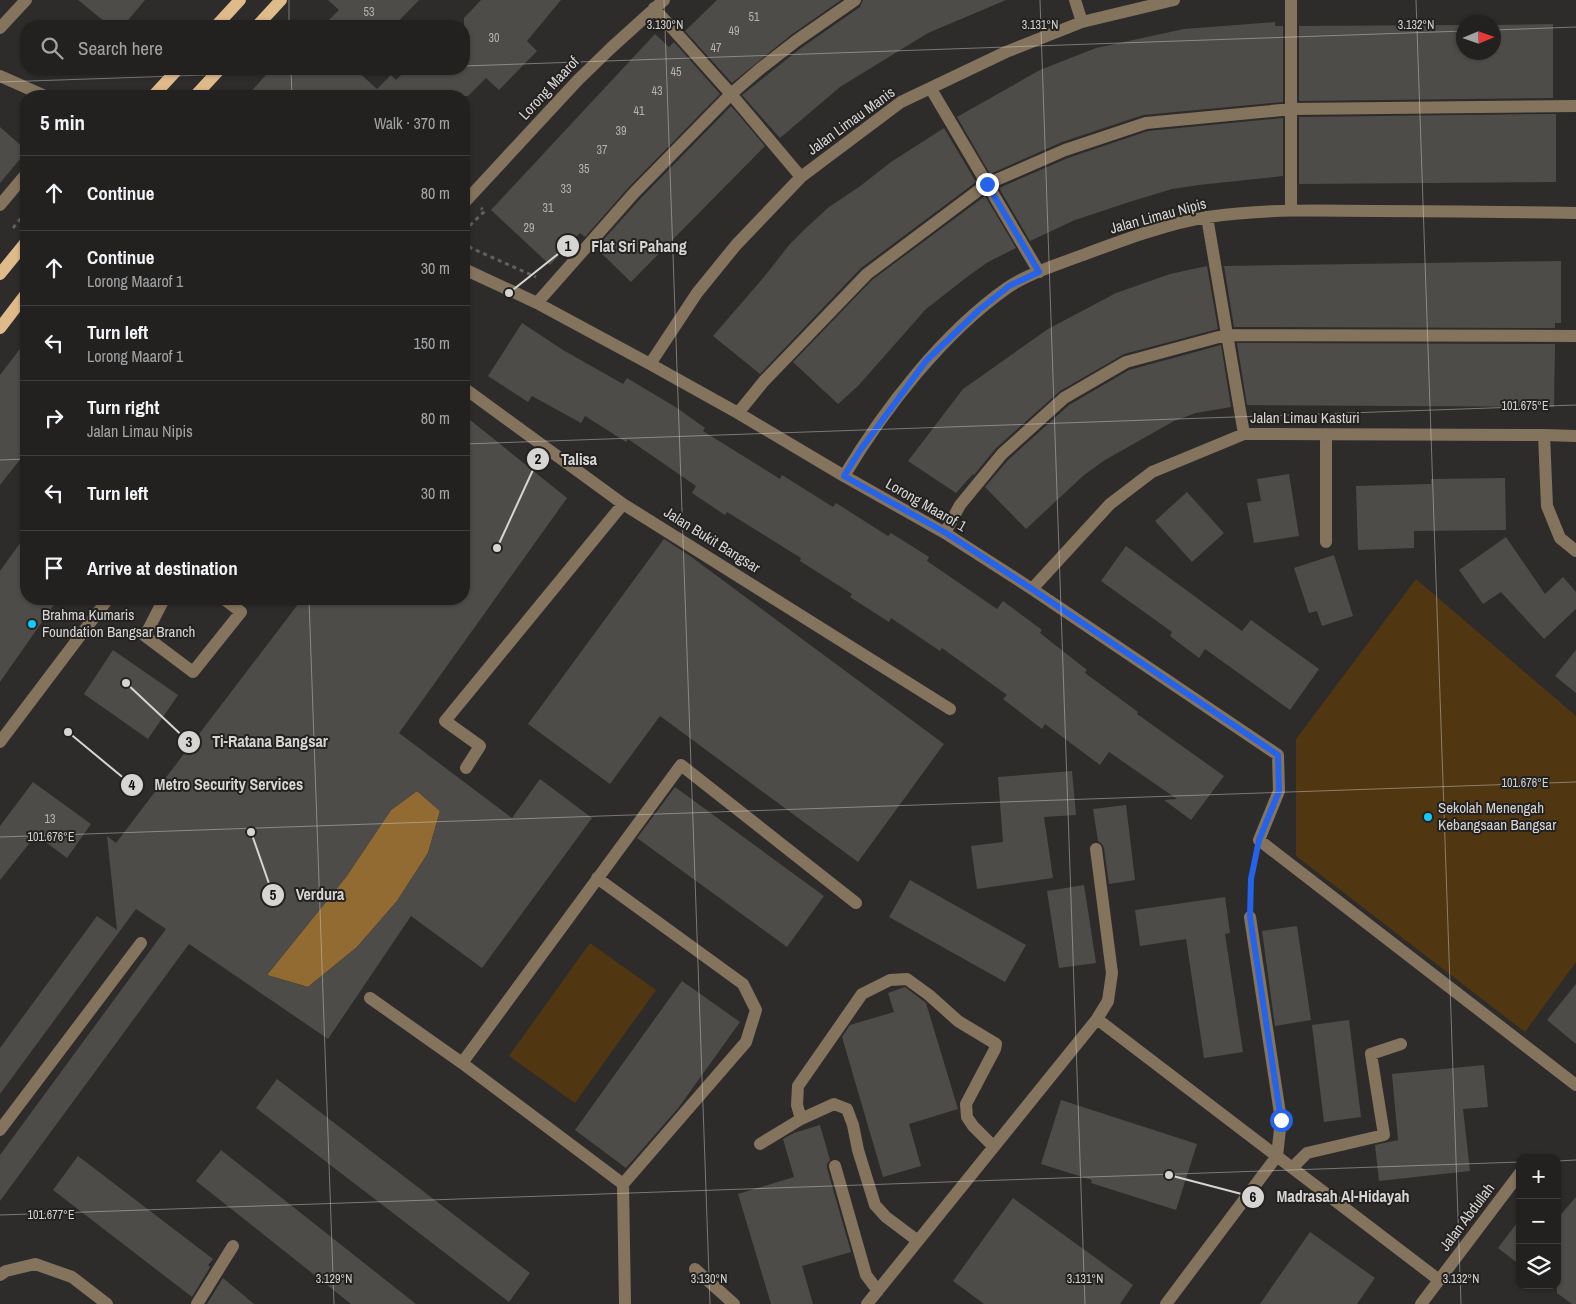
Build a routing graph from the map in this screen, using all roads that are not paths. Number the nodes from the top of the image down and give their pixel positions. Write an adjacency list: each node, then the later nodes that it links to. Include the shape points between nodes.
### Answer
1 (26, 0): 13 (street)
2 (240, 0): 10 (main road)
3 (281, 0): 11 (main road)
4 (664, 0): 9 (street, Lorong Maarof)
5 (854, 0): 21 (street, via 796,41)
6 (1076, 0): 12 (street)
7 (1174, 0): 12 (street, Jalan Limau Manis)
8 (1291, 0): 23 (street)
9 (654, 8): 21 (street); 27 (street, Lorong Maarof, via 578,80)
10 (222, 20)
11 (263, 20)
12 (1082, 22): 17 (street, Jalan Limau Manis, via 1006,52)
13 (0, 28)
14 (172, 75): 19 (main road)
15 (214, 75): 20 (main road)
16 (0, 76): 18 (street)
17 (931, 89): 24 (street, Jalan Limau Manis, via 901,102); 26 (street)
18 (32, 90)
19 (159, 90)
20 (201, 90)
21 (731, 94): 24 (street); 37 (street, via 634,193)
22 (1576, 106): 23 (street)
23 (1292, 109): 26 (street, via 1146,122 1066,150); 29 (street)
24 (801, 177): 41 (street, Jalan Limau Manis, via 736,244 697,293)
25 (20, 181): 28 (street)
26 (987, 184): 34 (street); 43 (street, via 866,274 764,381)
27 (470, 197)
28 (0, 205)
29 (1292, 210): 30 (street, Jalan Limau Nipis); 31 (street, Jalan Limau Nipis)
30 (1576, 212)
31 (1207, 217): 34 (street, Jalan Limau Nipis, via 1104,247); 39 (street)
32 (20, 249): 35 (main road)
33 (470, 272): 37 (street, Lorong Maarof 1)
34 (1039, 272): 48 (street, Jalan Limau Nipis, via 1009,286 926,361)
35 (0, 274)
36 (20, 302): 38 (main road)
37 (537, 303): 41 (street, Lorong Maarof 1)
38 (0, 328)
39 (1226, 335): 40 (street); 44 (street); 50 (street, via 1126,362 1064,398 1002,454 960,505)
40 (1576, 336)
41 (650, 364): 43 (street, Lorong Maarof 1)
42 (470, 392): 49 (street, Jalan Bukit Bangsar)
43 (738, 413): 48 (street, Lorong Maarof 1)
44 (1244, 434): 45 (street, Jalan Limau Kasturi); 53 (street, Jalan Limau Kasturi, via 1152,472 1110,504)
45 (1326, 434): 46 (street, Jalan Limau Kasturi); 51 (street)
46 (1544, 434): 47 (street, Jalan Limau Kasturi); 52 (street, via 1547,506 1560,538)
47 (1576, 436)
48 (844, 476): 50 (street, Lorong Maarof 1)
49 (623, 504): 57 (street, Jalan Bukit Bangsar); 59 (street, via 445,721 480,746)
50 (946, 533): 53 (street, Lorong Maarof 1)
51 (1326, 542)
52 (1576, 551)
53 (1032, 589): 69 (street, Lorong Maarof 1, via 1278,755 1279,791 1259,840)
54 (103, 605): 58 (street)
55 (161, 605): 56 (street, via 145,636 193,672 241,612)
56 (232, 605)
57 (950, 709)
58 (0, 742)
59 (466, 768)
60 (1096, 849): 66 (street, via 1112,973 1108,1001)
61 (597, 878): 62 (street, via 681,765); 68 (street); 78 (street, via 743,984 756,1010 746,1042)
62 (856, 904)
63 (1250, 917): 74 (street, via 1281,1120)
64 (141, 943): 71 (street)
65 (370, 998): 68 (street)
66 (1097, 1019): 73 (street); 74 (street)
67 (1401, 1044): 76 (street, via 1371,1054 1384,1135 1307,1153)
68 (462, 1063): 78 (street)
69 (1576, 1085)
70 (801, 1119): 72 (street); 73 (street, via 797,1105 798,1086 862,994 890,980 907,980 929,994 958,1022 996,1044 966,1104 967,1117); 79 (street, via 834,1104 846,1109 854,1125 875,1205)
71 (0, 1130)
72 (760, 1144)
73 (994, 1147): 79 (street)
74 (1277, 1156): 76 (street); 90 (street)
75 (835, 1166): 84 (street, via 866,1276)
76 (1292, 1168): 83 (street)
77 (1516, 1178): 83 (street, Jalan Abdullah)
78 (623, 1184): 87 (street)
79 (918, 1241): 84 (street)
80 (232, 1246): 86 (street)
81 (695, 1269): 88 (street)
82 (0, 1274): 85 (street, via 35,1264 72,1277)
83 (1439, 1280): 91 (street, Jalan Abdullah)
84 (878, 1290): 89 (street)
85 (107, 1304)
86 (197, 1304)
87 (625, 1304)
88 (734, 1304)
89 (867, 1304)
90 (1166, 1304)
91 (1421, 1304)

